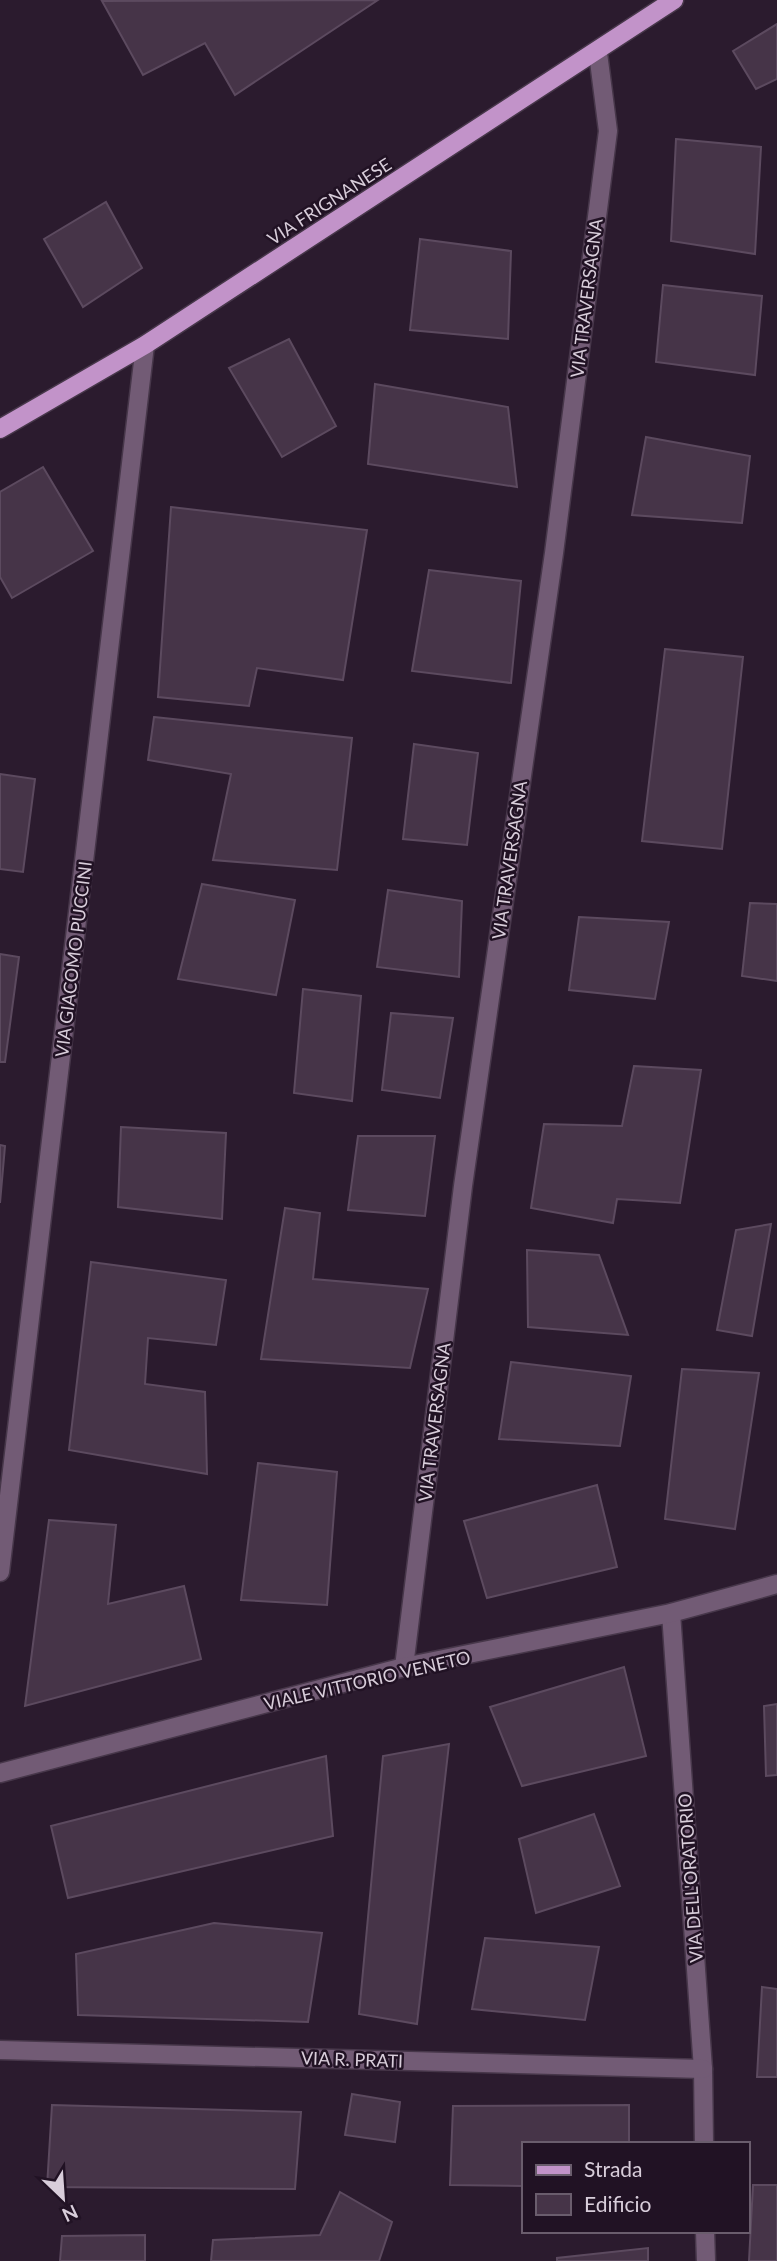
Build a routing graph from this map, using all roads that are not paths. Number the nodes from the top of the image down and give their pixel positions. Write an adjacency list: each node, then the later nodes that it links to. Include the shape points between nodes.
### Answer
1 (674, 0): 2 (main road, VIA FRIGNANESE)
2 (598, 53): 3 (main road, VIA FRIGNANESE); 8 (street, VIA TRAVERSAGNA, via 608,131 554,553 463,1186)
3 (145, 345): 4 (main road, VIA FRIGNANESE); 5 (street, VIA GIACOMO PUCCINI)
4 (0, 429)
5 (0, 1572)
6 (777, 1584): 7 (street, VIALE VITTORIO VENETO)
7 (671, 1613): 8 (street, VIALE VITTORIO VENETO); 11 (street, VIA DELL'ORATORIO)
8 (404, 1667): 9 (street, VIALE VITTORIO VENETO)
9 (0, 1773)
10 (0, 2050): 11 (street, VIA R. PRATI)
11 (703, 2069): 12 (street, VIA DELL'ORATORIO)
12 (704, 2142)
13 (705, 2233): 14 (street)
14 (706, 2261)

